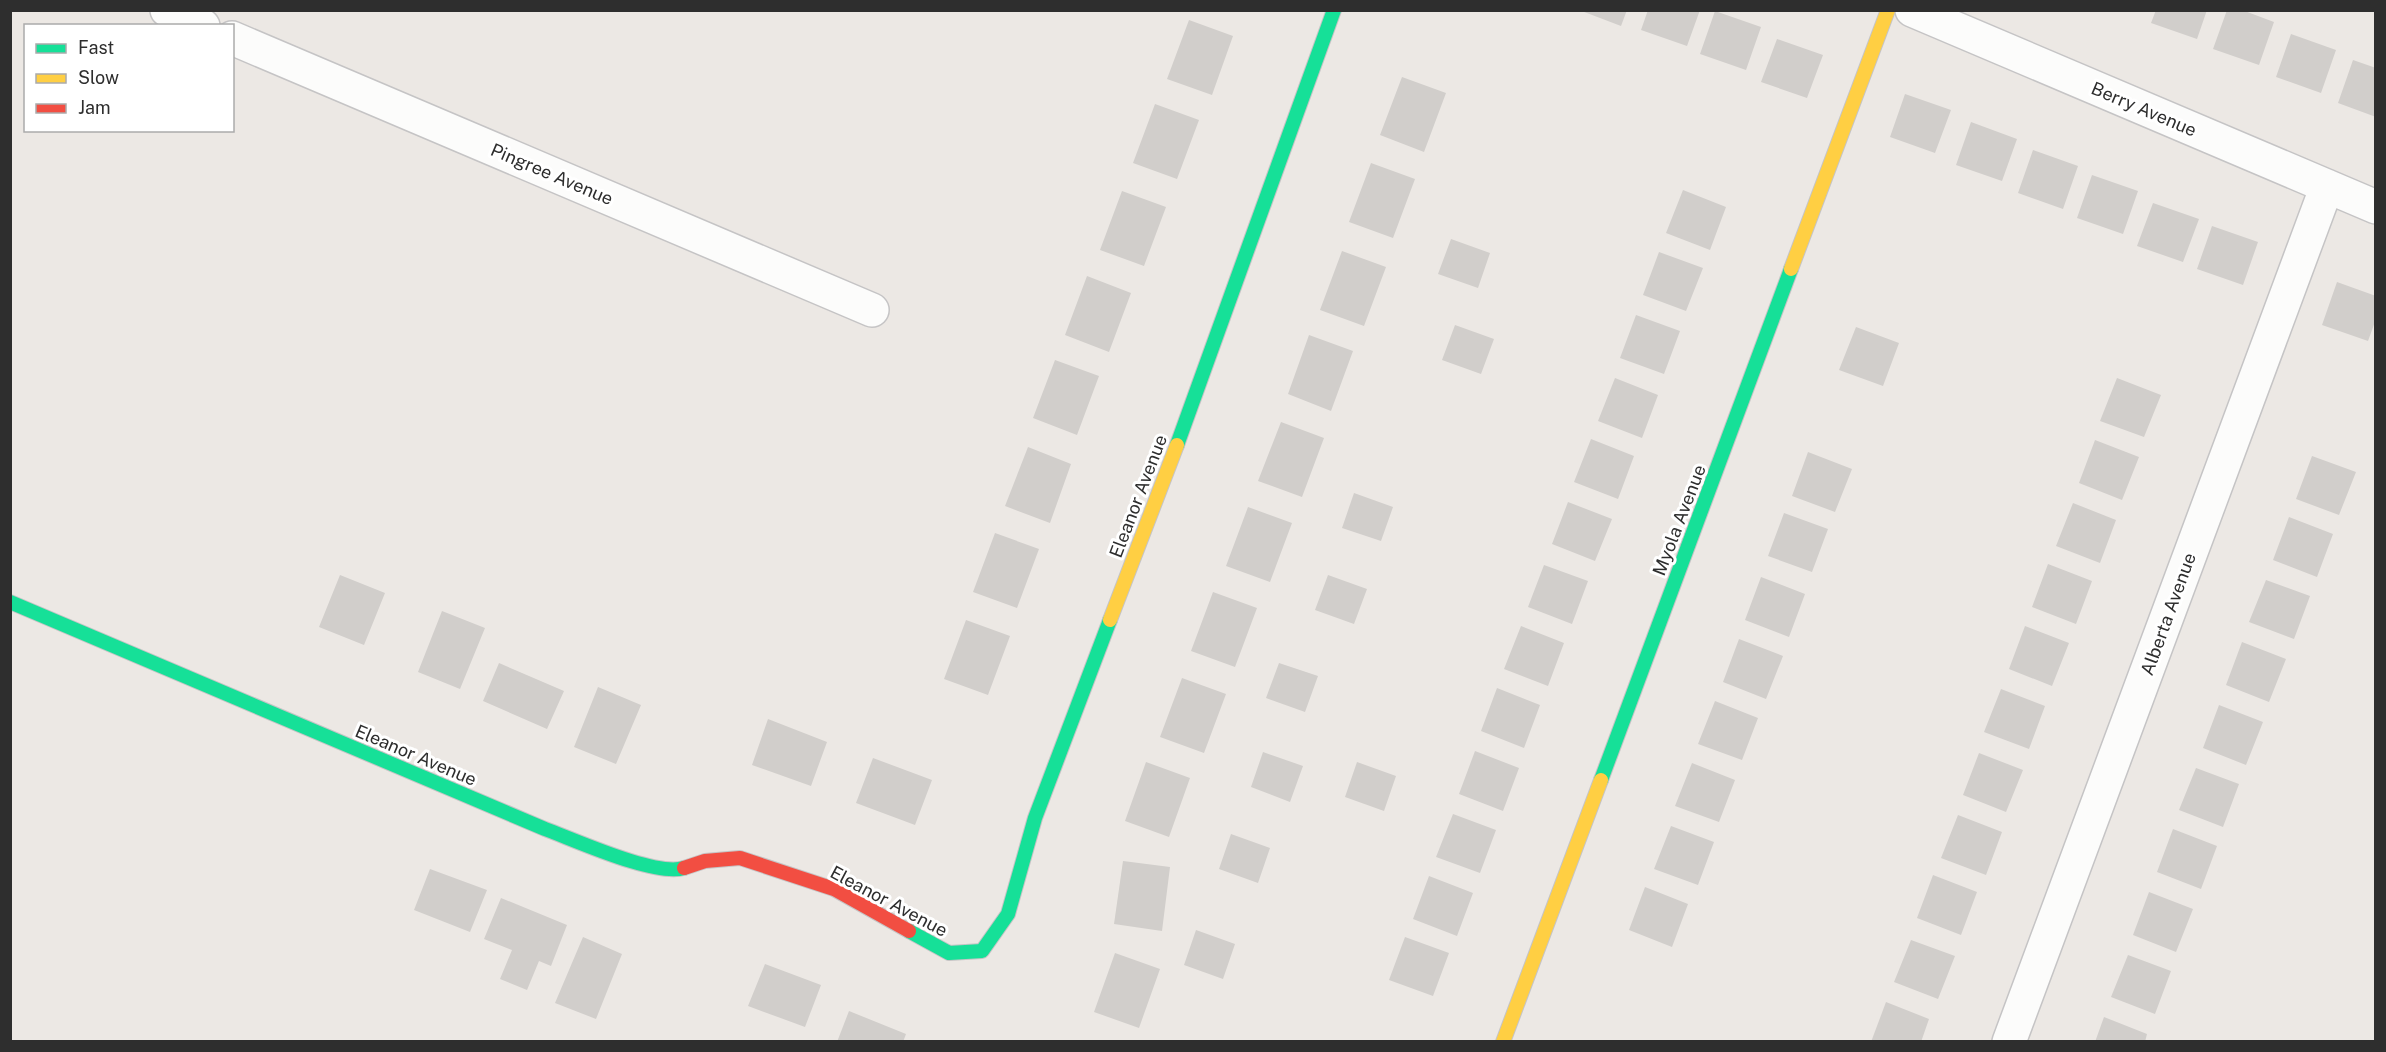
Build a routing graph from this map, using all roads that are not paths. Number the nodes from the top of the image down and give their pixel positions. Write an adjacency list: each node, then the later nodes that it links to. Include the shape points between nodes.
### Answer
1 (168, 10): 5 (street)
2 (1334, 10): 10 (street, Eleanor Avenue, via 1180,436 1035,818 1008,914 982,951 948,953 834,889 740,858 705,861 675,871 624,859)
3 (1888, 10): 11 (street, Myola Avenue)
4 (1912, 10): 7 (street, Berry Avenue)
5 (199, 24)
6 (234, 39): 9 (street, Pingree Avenue)
7 (2328, 186): 8 (street, Berry Avenue); 12 (street, Alberta Avenue)
8 (2376, 207)
9 (872, 310)
10 (10, 602)
11 (1503, 1041)
12 (2009, 1041)

